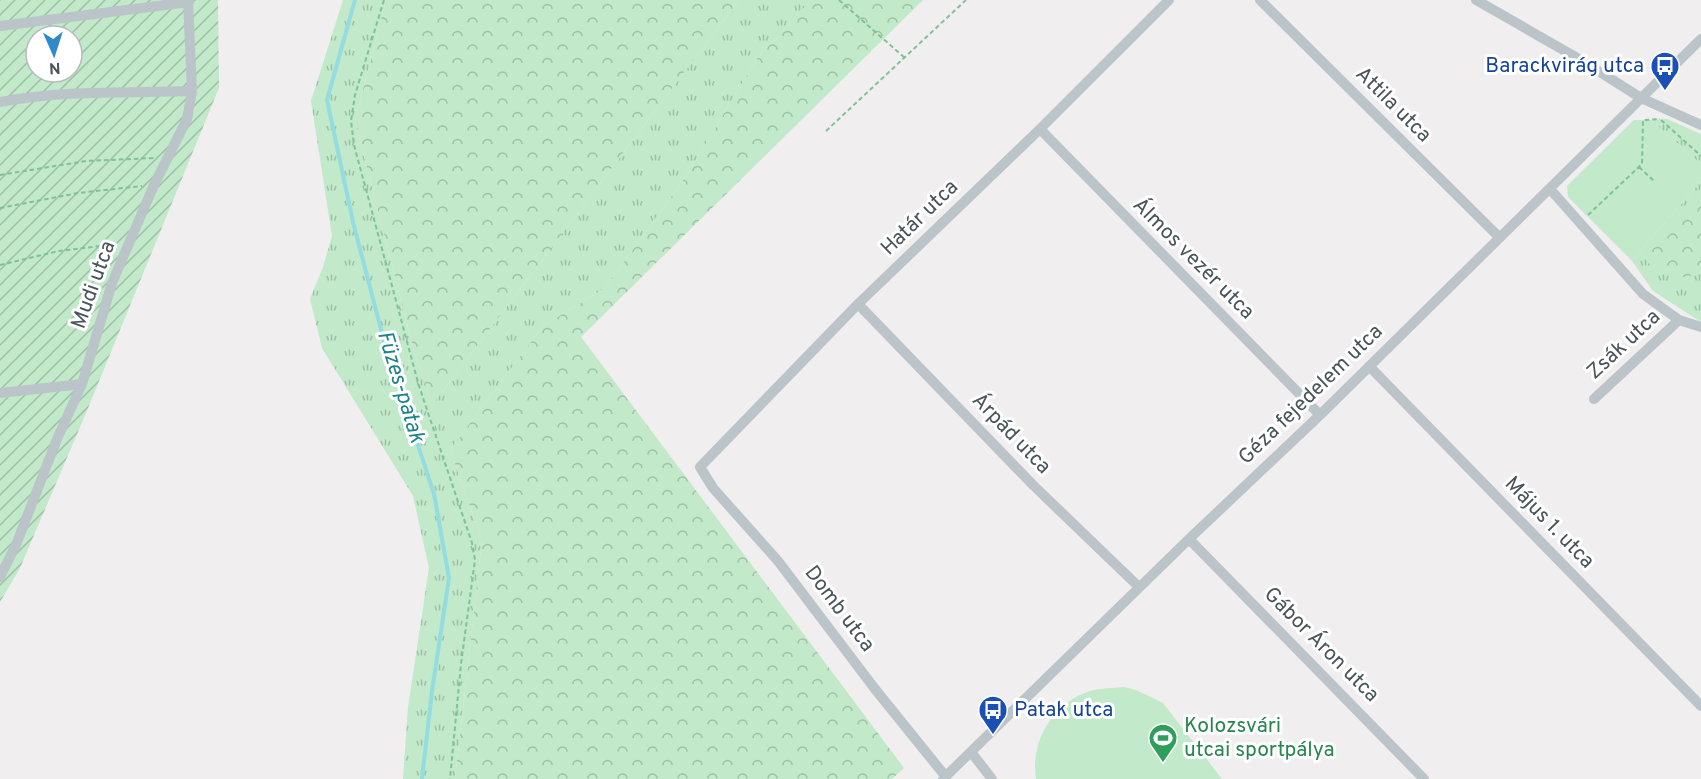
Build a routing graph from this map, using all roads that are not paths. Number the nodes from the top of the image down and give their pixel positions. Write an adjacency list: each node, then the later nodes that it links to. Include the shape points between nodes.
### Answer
1 (1169, 0): 11 (street, Határ utca)
2 (1260, 0): 13 (street, Attila utca)
3 (1476, 0): 8 (street)
4 (188, 1): 5 (street); 7 (street, Mudi utca)
5 (0, 26)
6 (1701, 39): 8 (street, Géza fejedelem utca)
7 (192, 91): 9 (street, via 26,97); 18 (street, Mudi utca, via 187,119 112,283)
8 (1641, 98): 10 (street); 12 (street, Géza fejedelem utca)
9 (0, 102)
10 (1701, 125)
11 (1040, 129): 14 (street, Határ utca); 21 (street, Álmos vezér utca)
12 (1550, 189): 13 (street, Géza fejedelem utca); 15 (street, via 1643,294)
13 (1499, 237): 17 (street, Géza fejedelem utca)
14 (858, 304): 22 (street, Határ utca); 25 (street, Árpád utca, via 1033,485)
15 (1679, 320): 16 (street); 20 (street, Zsák utca)
16 (1701, 327)
17 (1369, 366): 21 (street, Géza fejedelem utca); 26 (street, Május 1. utca)
18 (82, 384): 19 (street); 24 (street, Mudi utca)
19 (0, 393)
20 (1594, 399)
21 (1320, 415): 23 (street, Géza fejedelem utca)
22 (700, 467): 28 (street, Domb utca, via 713,488 778,561)
23 (1189, 539): 25 (street, Géza fejedelem utca); 30 (street, Gábor Áron utca)
24 (0, 577)
25 (1139, 587): 27 (street, Géza fejedelem utca)
26 (1701, 706)
27 (971, 752): 28 (street, Géza fejedelem utca); 29 (street)
28 (945, 778)
29 (992, 779)
30 (1424, 779)

